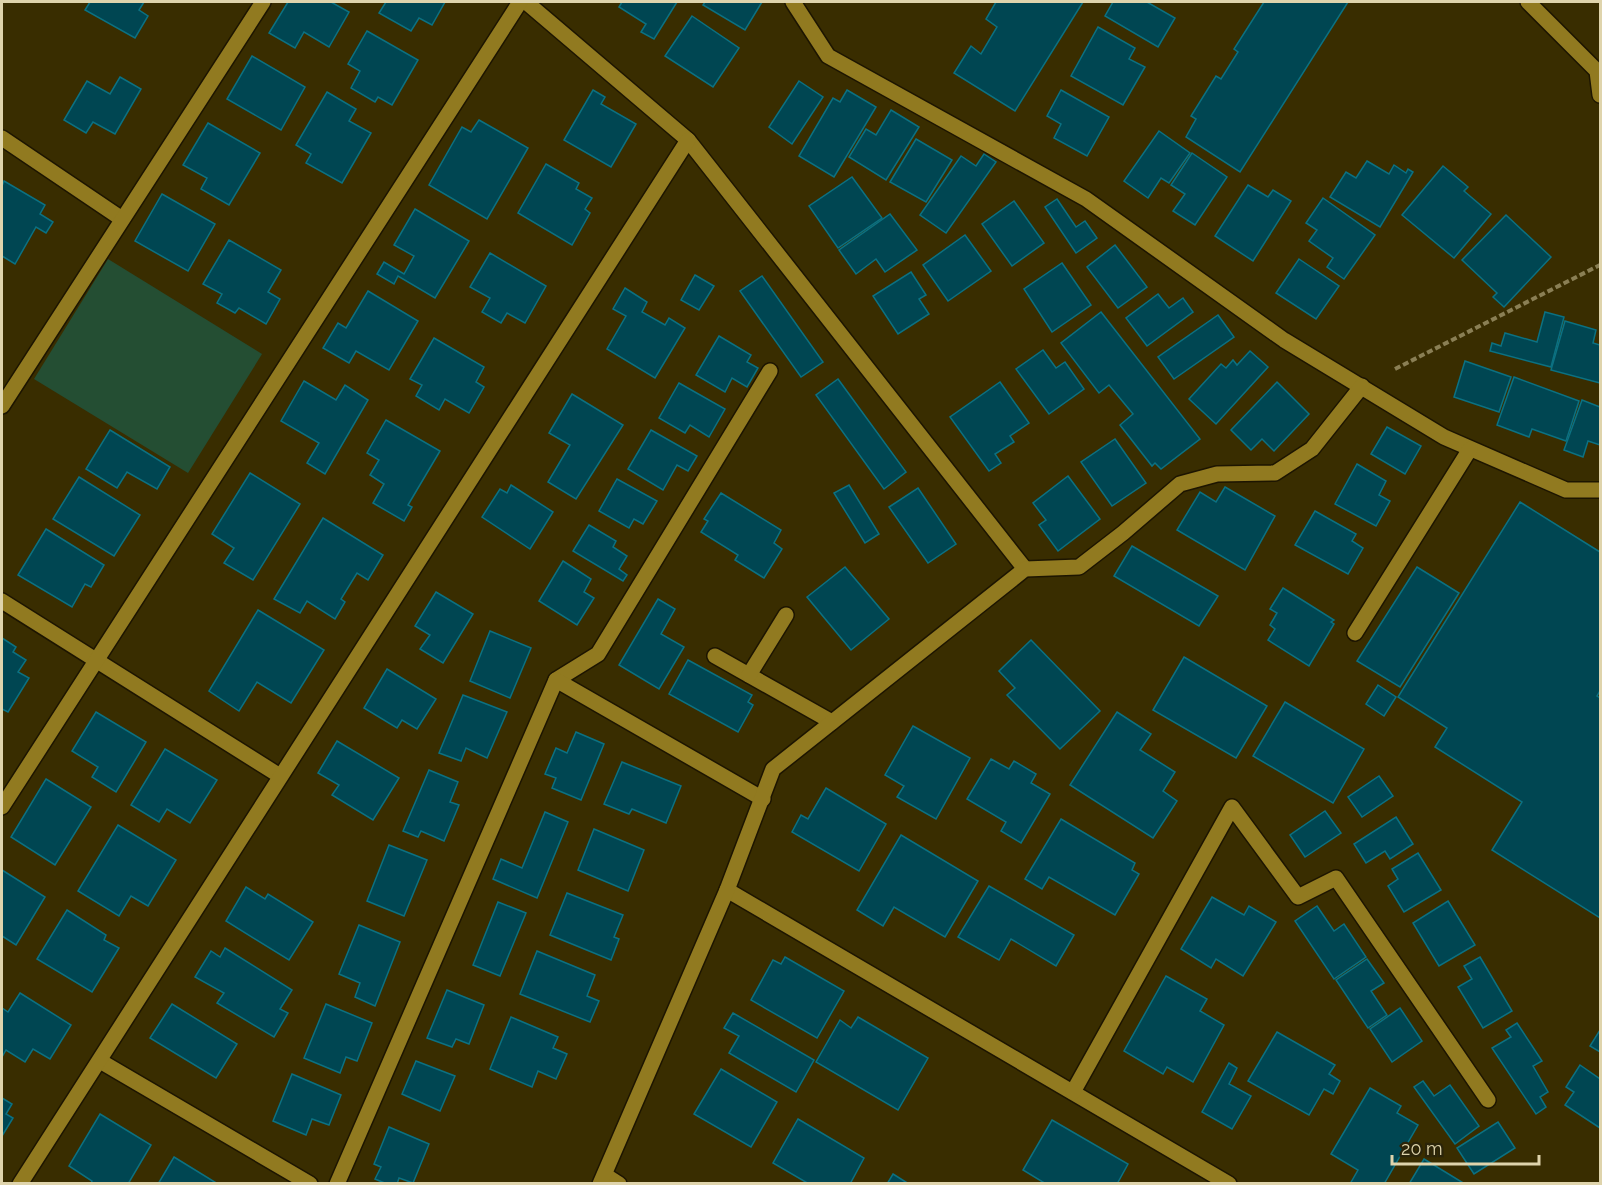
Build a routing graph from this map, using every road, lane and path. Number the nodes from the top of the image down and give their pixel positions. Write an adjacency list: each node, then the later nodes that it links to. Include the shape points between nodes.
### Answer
1 (263, 2): 10 (street)
2 (520, 2): 22 (street)
3 (526, 2): 9 (street)
4 (793, 2): 13 (street, via 828,56 1086,199 1284,340)
5 (1528, 2): 6 (street)
6 (1599, 70): 7 (street)
7 (1600, 95)
8 (2, 138): 10 (street)
9 (688, 140): 17 (street); 26 (street)
10 (122, 219): 14 (street)
11 (1600, 265): 13 (path)
12 (770, 371): 24 (street, via 598,654)
13 (1362, 386): 15 (street); 17 (street, via 1312,449 1275,473 1217,474 1180,484 1079,567)
14 (2, 406)
15 (1470, 449): 16 (street, via 1566,490); 20 (street)
16 (1600, 490)
17 (1025, 570): 25 (street)
18 (2, 601): 22 (street)
19 (786, 615): 23 (street)
20 (1355, 633)
21 (715, 656): 23 (street)
22 (96, 660): 26 (street); 28 (street)
23 (749, 675): 25 (street)
24 (556, 680): 27 (street); 36 (street)
25 (832, 722): 27 (street, via 773,769)
26 (280, 776): 30 (street)
27 (763, 799): 29 (street)
28 (2, 807)
29 (727, 890): 31 (street); 33 (street)
30 (100, 1061): 34 (street); 35 (street)
31 (1073, 1092): 32 (street, via 1233,807 1298,897 1336,878); 38 (street)
32 (1488, 1100)
33 (602, 1179): 37 (street)
34 (20, 1184)
35 (310, 1184)
36 (337, 1184)
37 (619, 1184)
38 (1229, 1184)

